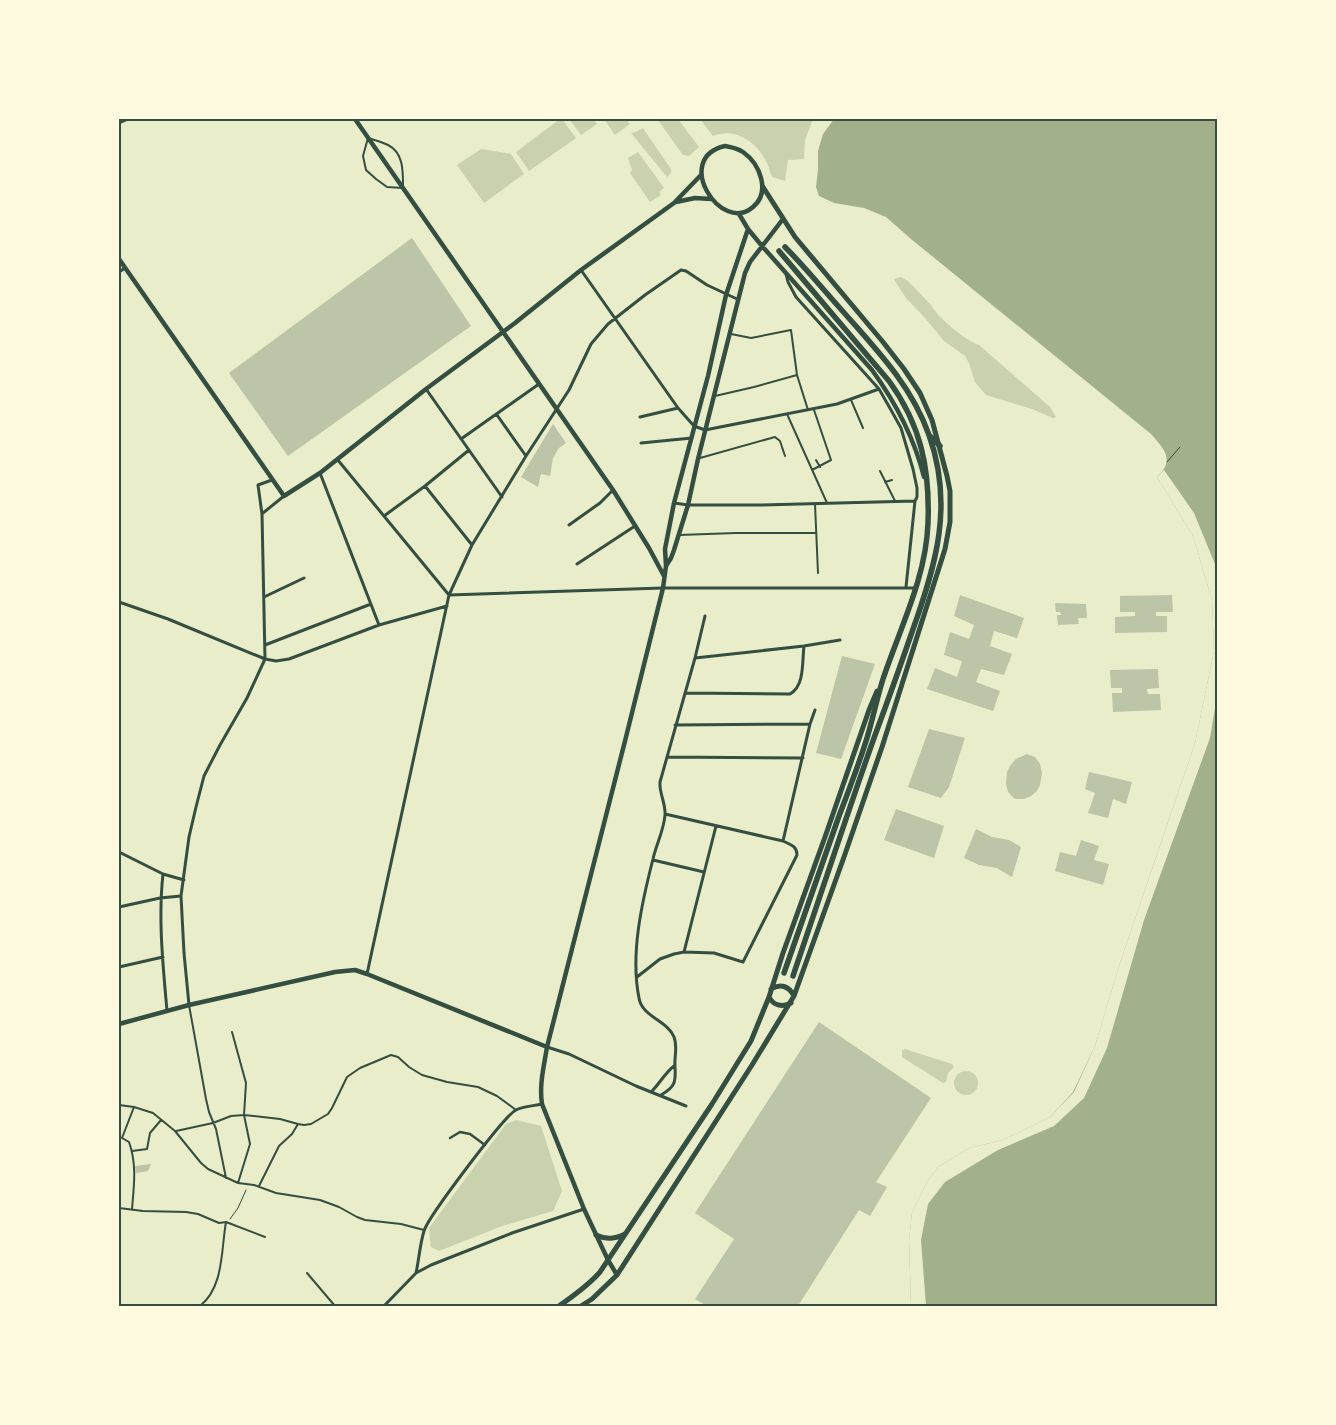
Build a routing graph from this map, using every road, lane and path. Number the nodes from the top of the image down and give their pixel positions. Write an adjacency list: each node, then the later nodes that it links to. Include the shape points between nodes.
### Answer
1 (128, 119): 3 (street)
2 (355, 119): 4 (street)
3 (119, 123)
4 (368, 138): 7 (street); 7 (lane, via 388,145 396,152 401,161); 7 (lane, via 363,156 366,170 387,187)
5 (702, 175): 6 (street, via 703,162 708,154 725,146 744,153 757,168); 8 (street); 9 (street)
6 (763, 186): 10 (street, via 760,200 754,207); 11 (main road)
7 (402, 188): 24 (street)
8 (711, 199): 9 (street, via 695,198); 10 (street, via 726,210)
9 (674, 203): 18 (street)
10 (739, 214): 12 (street)
11 (783, 219): 13 (street); 46 (main road, via 904,369 927,407)
12 (748, 229): 13 (street); 21 (street)
13 (762, 246): 20 (street); 22 (street, via 747,266)
14 (785, 247): 42 (highway, via 889,363 916,405)
15 (779, 251): 66 (highway, via 898,394 913,422 923,452)
16 (119, 259): 17 (street)
17 (125, 268): 19 (street); 59 (street)
18 (582, 270): 23 (street); 24 (street)
19 (119, 272)
20 (786, 273): 29 (street, via 796,298); 66 (street, via 886,389 918,453)
21 (726, 295): 22 (street); 23 (street, via 681,270); 39 (street)
22 (737, 299): 25 (street)
23 (615, 319): 32 (street); 33 (street, via 591,344)
24 (503, 332): 27 (street); 28 (street)
25 (729, 333): 26 (lane, via 751,338 791,330); 30 (street)
26 (797, 374): 30 (lane); 35 (lane)
27 (539, 383): 33 (street); 37 (street)
28 (426, 389): 44 (street); 52 (street)
29 (879, 389): 31 (street); 68 (street, via 906,443 917,488)
30 (713, 396): 41 (street)
31 (851, 400): 34 (street); 40 (lane)
32 (678, 408): 38 (street); 39 (street)
33 (557, 409): 49 (street); 63 (street)
34 (814, 409): 35 (street); 55 (lane, via 831,460)
35 (808, 410): 36 (street)
36 (787, 414): 41 (street); 56 (lane)
37 (497, 415): 44 (street); 49 (street)
38 (640, 417)
39 (694, 426): 41 (street); 43 (street)
40 (863, 428)
41 (706, 430): 51 (street)
42 (930, 435): 46 (highway); 123 (highway, via 940,476 941,497 937,547 929,585)
43 (692, 438): 45 (street); 69 (street)
44 (461, 439): 48 (street)
45 (641, 443)
46 (940, 446): 127 (main road, via 948,476 951,507 945,549 882,747)
47 (1180, 447): 54 (path)
48 (469, 450): 62 (street); 65 (street)
49 (526, 456): 65 (street)
50 (785, 456): 51 (lane, via 775,438)
51 (698, 458): 72 (street)
52 (337, 459): 58 (street); 74 (street)
53 (816, 460): 55 (lane)
54 (1167, 462)
55 (820, 466): 56 (lane)
56 (812, 470): 70 (lane)
57 (880, 471): 61 (lane)
58 (320, 472): 64 (street); 91 (street)
59 (273, 479): 64 (street); 73 (street, via 258,485)
60 (892, 480): 61 (lane)
61 (885, 482): 67 (lane)
62 (426, 486): 74 (street); 79 (street)
63 (613, 490): 75 (street, via 600,504); 76 (street)
64 (284, 496): 73 (street)
65 (502, 497): 79 (street)
66 (928, 500): 87 (highway, via 926,544)
67 (895, 501): 68 (street); 70 (street)
68 (915, 501): 85 (street)
69 (674, 503): 72 (street); 81 (street, via 665,549)
70 (827, 503): 71 (street)
71 (815, 504): 72 (street); 77 (lane)
72 (688, 505): 78 (street)
73 (262, 514): 89 (street)
74 (384, 516): 88 (street)
75 (568, 525)
76 (635, 526): 80 (street); 83 (street)
77 (816, 533): 78 (lane); 82 (lane)
78 (679, 535): 81 (street)
79 (472, 545): 88 (street)
80 (577, 564)
81 (666, 566): 83 (street)
82 (818, 573)
83 (664, 577): 86 (street)
84 (304, 578): 89 (street)
85 (906, 587): 86 (street); 87 (street)
86 (663, 588): 88 (street); 133 (street)
87 (916, 588): 100 (highway)
88 (449, 595): 92 (street)
89 (264, 597): 96 (street)
90 (119, 602): 99 (street)
91 (371, 604): 94 (street); 96 (street)
92 (446, 606): 94 (street); 122 (street)
93 (705, 616): 98 (street)
94 (379, 625): 99 (street, via 288,659)
95 (840, 640): 97 (street)
96 (265, 645): 99 (street)
97 (804, 646): 98 (street); 101 (street, via 799,685 790,694)
98 (695, 658): 101 (street)
99 (265, 660): 114 (street, via 204,776 189,837)
100 (883, 679): 121 (highway, via 867,738); 125 (main road, via 868,710)
101 (685, 693): 104 (street)
102 (815, 710): 103 (street)
103 (810, 724): 104 (street); 106 (street)
104 (675, 725): 105 (street)
105 (666, 756): 106 (street); 107 (street, via 660,782)
106 (803, 758): 109 (street)
107 (665, 814): 108 (street); 111 (street)
108 (716, 826): 109 (street); 112 (street)
109 (783, 841): 118 (street, via 795,846 797,855 745,961 742,963 714,953)
110 (119, 852): 113 (street)
111 (653, 860): 112 (street); 124 (street, via 637,937)
112 (704, 872): 118 (street)
113 (163, 874): 114 (street); 116 (street)
114 (184, 880): 115 (street)
115 (181, 896): 116 (street); 129 (street)
116 (160, 898): 117 (street); 119 (street)
117 (119, 908)
118 (684, 952): 124 (street, via 660,959)
119 (163, 958): 120 (street); 130 (street)
120 (119, 967)
121 (784, 973)
122 (367, 974): 129 (street, via 355,970 334,972); 133 (street)
123 (793, 976)
124 (637, 978): 134 (street, via 641,1006 674,1037)
125 (771, 989): 126 (main road); 127 (main road, via 784,986)
126 (769, 996): 128 (main road, via 778,1005); 159 (main road, via 744,1054)
127 (794, 996): 128 (main road)
128 (790, 1003): 165 (main road)
129 (189, 1006): 130 (street); 144 (lane)
130 (167, 1012): 131 (street)
131 (119, 1024)
132 (232, 1032): 142 (lane, via 246,1083)
133 (546, 1047): 135 (street); 137 (street)
134 (674, 1066): 135 (street); 136 (street, via 674,1084)
135 (652, 1091): 136 (street)
136 (661, 1095): 139 (street)
137 (542, 1104): 141 (street); 156 (street)
138 (119, 1105): 140 (lane)
139 (686, 1106)
140 (134, 1107): 143 (lane, via 153,1112); 149 (lane, via 122,1137 129,1142)
141 (516, 1110): 145 (lane, via 478,1087 422,1075 391,1055 347,1077 328,1114 311,1124); 148 (street)
142 (244, 1115): 144 (lane); 145 (lane); 151 (lane, via 250,1148)
143 (161, 1120): 146 (lane); 149 (lane, via 150,1133 147,1149)
144 (213, 1123): 146 (lane); 150 (lane)
145 (298, 1124): 153 (lane, via 278,1146)
146 (175, 1131): 150 (lane, via 201,1163)
147 (450, 1138): 148 (street, via 460,1132 470,1134)
148 (485, 1145): 158 (street)
149 (132, 1151): 155 (lane, via 135,1175)
150 (226, 1178): 151 (lane)
151 (238, 1183): 152 (lane)
152 (247, 1184): 153 (lane); 157 (path, via 238,1208)
153 (259, 1186): 158 (lane, via 276,1193 320,1200 365,1220)
154 (119, 1208): 155 (lane)
155 (132, 1209): 157 (lane, via 186,1212)
156 (584, 1209): 160 (street); 163 (street, via 512,1233)
157 (226, 1222): 161 (lane); 166 (lane, via 217,1281 209,1298)
158 (424, 1230): 163 (street)
159 (626, 1233): 160 (main road, via 610,1239); 162 (main road)
160 (596, 1235): 162 (street)
161 (265, 1238)
162 (608, 1260): 165 (street); 169 (main road, via 594,1279)
163 (416, 1272): 168 (street)
164 (308, 1273): 167 (lane)
165 (617, 1275): 170 (main road)
166 (200, 1306)
167 (335, 1306)
168 (384, 1306)
169 (558, 1306)
170 (581, 1306)

